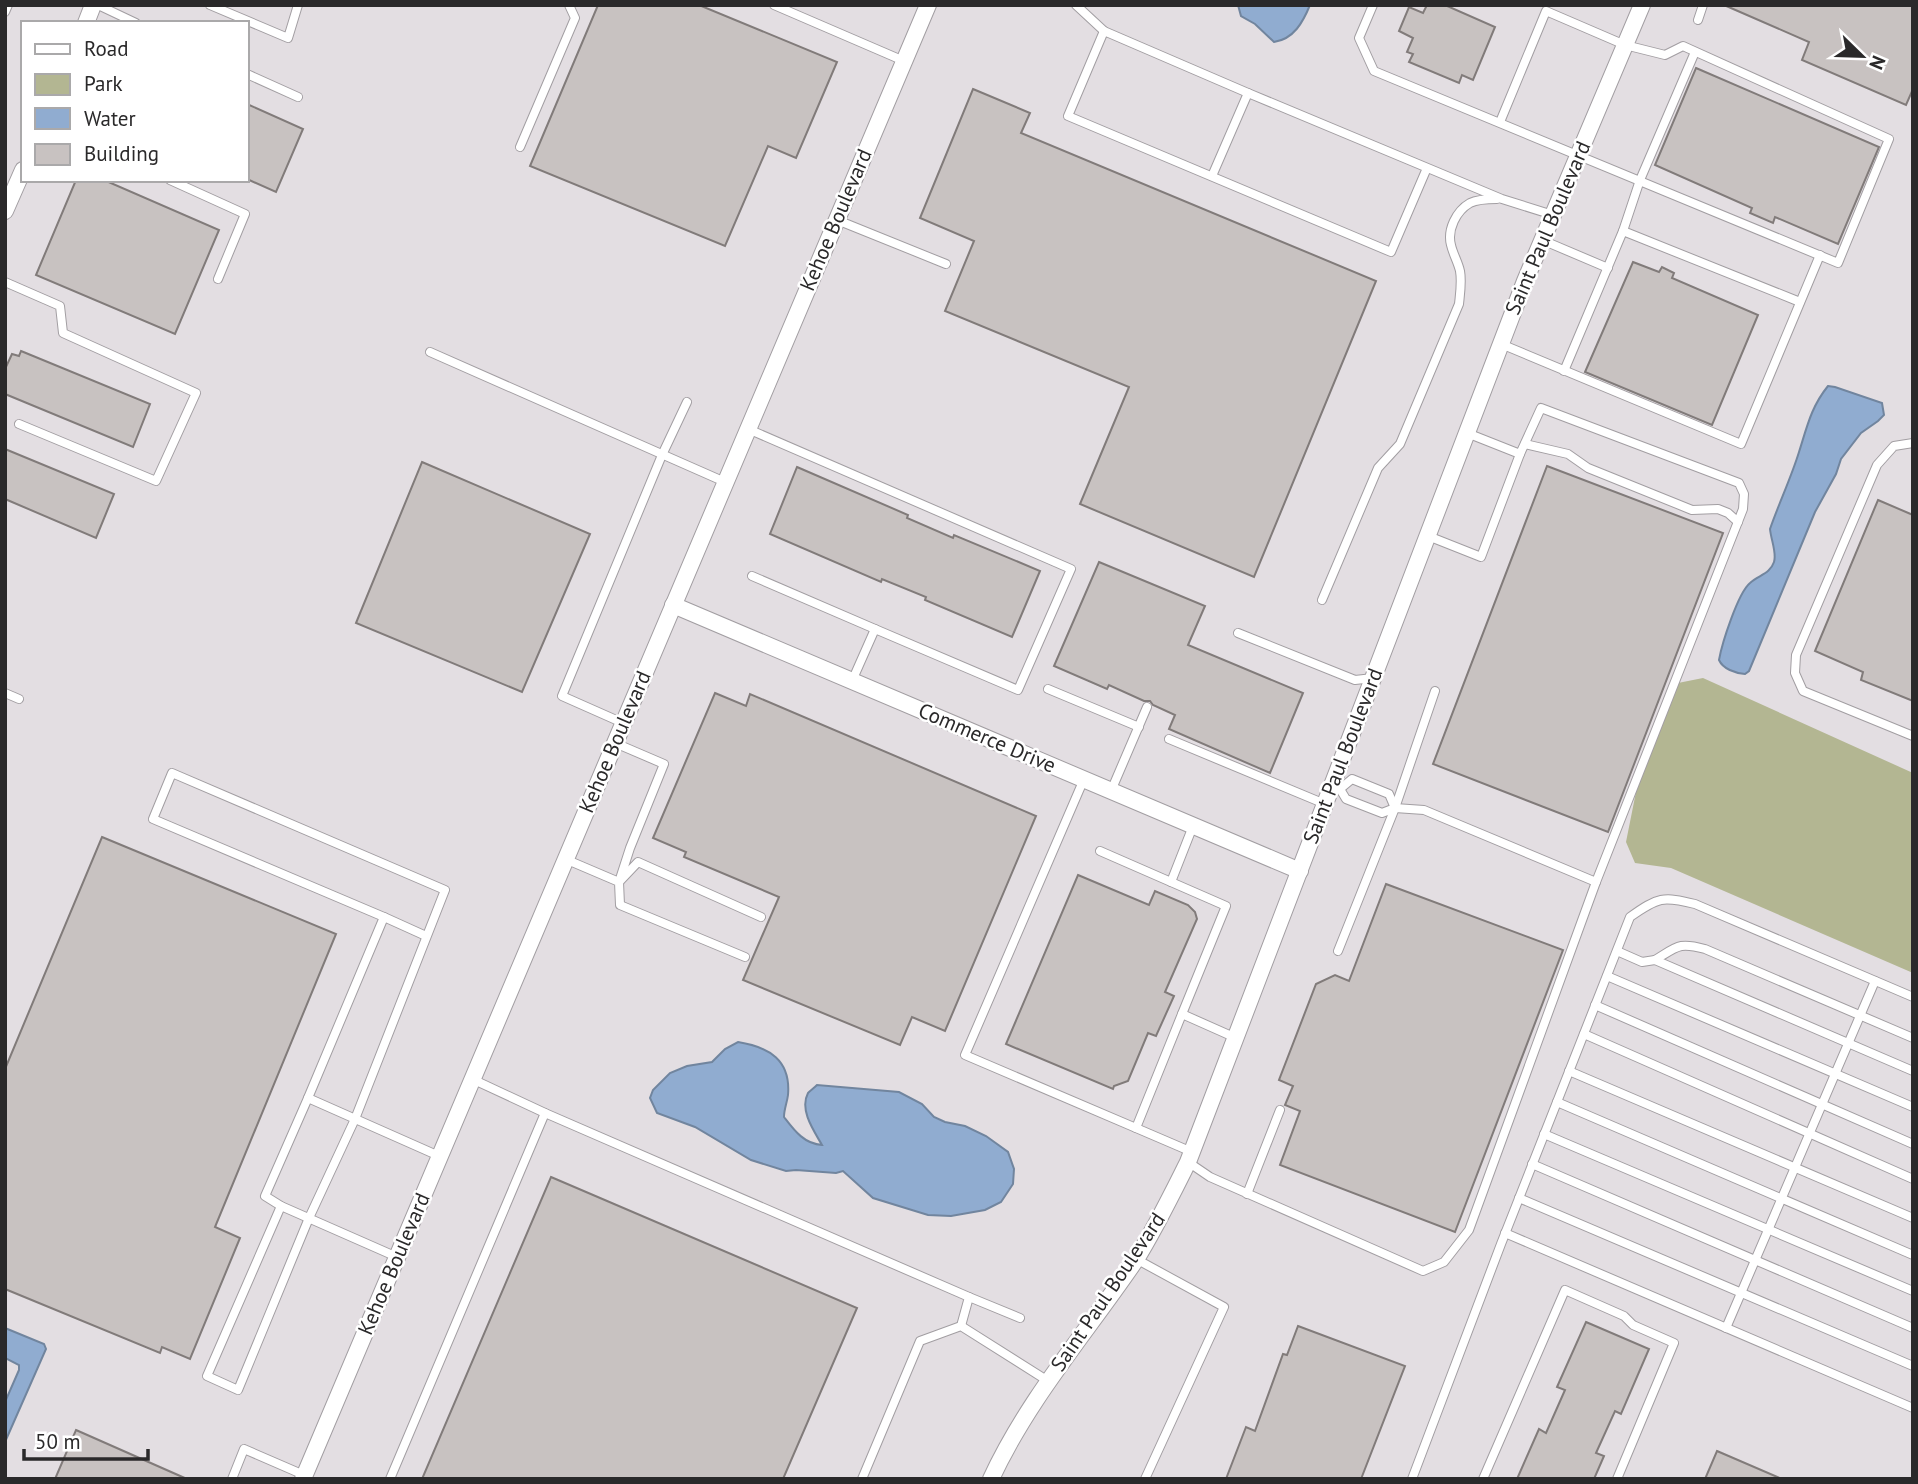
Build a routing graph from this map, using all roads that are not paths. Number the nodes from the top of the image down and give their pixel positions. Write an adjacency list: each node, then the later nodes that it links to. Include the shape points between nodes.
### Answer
1 (8, 5): 12 (lane)
2 (96, 5): 14 (street); 15 (lane)
3 (210, 5): 16 (lane)
4 (298, 5): 17 (lane, via 288,38)
5 (569, 5): 26 (lane, via 575,18)
6 (774, 5): 21 (lane)
7 (928, 5): 21 (street, Kehoe Boulevard)
8 (1076, 5): 18 (lane)
9 (1373, 5): 25 (lane, via 1359,38 1374,71)
10 (1642, 5): 19 (street, Saint Paul Boulevard)
11 (1703, 5): 13 (lane)
12 (5, 12)
13 (1698, 20)
14 (87, 21)
15 (132, 21)
16 (248, 21)
17 (248, 21)
18 (1104, 31): 23 (lane); 29 (lane, via 1068,116)
19 (1625, 45): 20 (lane, via 1665,55 1683,46); 25 (lane, via 1546,11); 27 (street, Saint Paul Boulevard)
20 (1695, 52): 30 (lane); 39 (lane, via 1889,139 1838,263)
21 (904, 61): 36 (street, Kehoe Boulevard)
22 (248, 74): 24 (lane)
23 (1248, 93): 28 (lane); 29 (lane)
24 (298, 97)
25 (1500, 122): 27 (lane)
26 (520, 147)
27 (1579, 155): 30 (lane); 35 (street, Saint Paul Boulevard)
28 (1427, 168): 29 (lane, via 1391,252); 33 (lane)
29 (1212, 176)
30 (1640, 180): 37 (lane); 39 (lane)
31 (174, 182): 42 (lane, via 245,214)
32 (11, 183): 34 (street)
33 (1502, 199): 35 (lane); 60 (lane, via 1469,203 1456,216 1450,243 1460,272 1459,304 1400,444 1378,468)
34 (5, 211)
35 (1553, 215): 38 (street, Saint Paul Boulevard)
36 (837, 220): 40 (lane); 50 (street, Kehoe Boulevard)
37 (1623, 231): 41 (lane); 44 (lane)
38 (1542, 240): 41 (lane); 45 (street, Saint Paul Boulevard)
39 (1820, 255): 44 (lane)
40 (946, 264)
41 (1608, 268): 47 (lane)
42 (218, 279)
43 (5, 282): 49 (lane, via 60,306 64,334 196,393 156,481)
44 (1800, 302): 47 (lane, via 1741,444)
45 (1501, 344): 47 (lane); 51 (street, Saint Paul Boulevard)
46 (430, 352): 54 (lane)
47 (1564, 371)
48 (687, 402): 54 (lane)
49 (19, 424)
50 (747, 429): 56 (street, Kehoe Boulevard); 62 (lane, via 1071,569 1018,690)
51 (1467, 433): 55 (lane); 58 (street, Saint Paul Boulevard)
52 (1913, 443): 73 (lane, via 1894,446 1877,464 1796,655 1795,673 1803,691)
53 (1525, 444): 55 (lane); 57 (lane, via 1568,454 1588,468 1692,510 1718,509); 57 (lane, via 1541,408 1739,483 1744,494)
54 (662, 454): 56 (lane); 71 (lane, via 562,696)
55 (1520, 454): 58 (lane, via 1481,557)
56 (725, 482): 61 (street, Kehoe Boulevard)
57 (1738, 522): 87 (lane)
58 (1428, 536): 64 (street, Saint Paul Boulevard)
59 (752, 576): 62 (lane)
60 (1322, 600)
61 (673, 605): 65 (street, Commerce Drive); 71 (street, Kehoe Boulevard)
62 (875, 629): 65 (lane)
63 (1238, 633): 64 (lane, via 1355,680)
64 (1373, 678): 77 (street, Saint Paul Boulevard)
65 (852, 681): 76 (street, Commerce Drive)
66 (1048, 689): 72 (lane)
67 (1435, 691): 80 (lane)
68 (5, 693): 69 (lane)
69 (19, 699)
70 (1147, 707): 72 (lane)
71 (624, 723): 75 (street, Kehoe Boulevard)
72 (1139, 727): 78 (lane)
73 (1913, 736)
74 (1169, 739): 79 (lane)
75 (615, 743): 83 (street, Kehoe Boulevard); 85 (lane, via 664,764)
76 (1084, 779): 78 (street, Commerce Drive); 116 (lane, via 965,1055)
77 (1336, 788): 79 (street, Saint Paul Boulevard); 80 (lane, via 1346,799 1382,813); 80 (lane, via 1352,779 1389,794)
78 (1111, 791): 81 (street, Commerce Drive)
79 (1325, 803): 84 (street, Saint Paul Boulevard)
80 (1395, 808): 87 (lane, via 1424,810); 91 (lane)
81 (1193, 825): 84 (street, Commerce Drive); 86 (lane)
82 (1100, 851): 86 (lane)
83 (565, 859): 85 (lane); 108 (street, Kehoe Boulevard)
84 (1300, 871): 102 (street, Saint Paul Boulevard)
85 (619, 882): 89 (lane, via 638,862); 93 (lane, via 620,905)
86 (1171, 882): 99 (lane, via 1226,906)
87 (1596, 882): 125 (lane, via 1469,1230 1444,1262 1423,1271)
88 (384, 917): 90 (lane); 90 (lane, via 153,818 172,773 446,890); 109 (lane)
89 (761, 917)
90 (426, 936): 115 (lane)
91 (1338, 951)
92 (1617, 951): 94 (lane, via 1643,962); 95 (lane); 96 (lane, via 1630,917 1649,903 1670,898 1695,904)
93 (745, 957)
94 (1655, 960): 100 (lane, via 1686,944 1705,949); 104 (lane)
95 (1607, 976): 98 (lane); 107 (lane)
96 (1875, 981): 97 (lane); 100 (lane)
97 (1913, 998)
98 (1595, 1005): 101 (lane); 111 (lane)
99 (1182, 1014): 102 (lane); 116 (lane)
100 (1860, 1015): 103 (lane); 104 (lane)
101 (1584, 1034): 105 (lane); 117 (lane)
102 (1236, 1038): 121 (street, Saint Paul Boulevard)
103 (1913, 1038)
104 (1849, 1043): 106 (lane); 107 (lane)
105 (1569, 1071): 110 (lane); 123 (lane)
106 (1913, 1071)
107 (1836, 1073): 111 (lane); 112 (lane)
108 (472, 1079): 114 (lane); 120 (street, Kehoe Boulevard)
109 (308, 1098): 115 (lane); 128 (lane, via 265,1196)
110 (1557, 1102): 118 (lane); 127 (lane)
111 (1822, 1105): 117 (lane); 119 (lane)
112 (1913, 1107)
113 (1280, 1110): 125 (lane)
114 (545, 1113): 139 (lane); 149 (lane)
115 (355, 1119): 120 (lane); 129 (lane)
116 (1136, 1128): 121 (lane)
117 (1810, 1133): 123 (lane); 124 (lane)
118 (1544, 1134): 122 (lane); 131 (lane)
119 (1913, 1144)
120 (439, 1156): 134 (street, Kehoe Boulevard)
121 (1190, 1157): 125 (lane, via 1210,1177); 135 (street, Saint Paul Boulevard)
122 (1532, 1164): 126 (lane); 136 (lane)
123 (1795, 1167): 127 (lane); 130 (lane)
124 (1913, 1179)
125 (1247, 1194)
126 (1519, 1198): 132 (lane); 138 (lane)
127 (1782, 1199): 131 (lane); 133 (lane)
128 (281, 1206): 129 (lane); 129 (lane, via 207,1376 238,1390)
129 (309, 1218): 134 (lane)
130 (1913, 1218)
131 (1769, 1230): 136 (lane); 137 (lane)
132 (1505, 1233): 142 (lane); 153 (lane)
133 (1913, 1255)
134 (397, 1257): 147 (street, Kehoe Boulevard)
135 (1136, 1259): 145 (street, Saint Paul Boulevard); 152 (lane, via 1224,1307)
136 (1756, 1260): 138 (lane); 143 (lane)
137 (1913, 1291)
138 (1742, 1293): 142 (lane); 144 (lane)
139 (969, 1297): 140 (lane); 141 (lane)
140 (1020, 1318)
141 (961, 1326): 145 (lane); 150 (lane, via 920,1341)
142 (1726, 1328): 146 (lane)
143 (1913, 1328)
144 (1913, 1366)
145 (1048, 1381): 151 (street, Saint Paul Boulevard)
146 (1913, 1408)
147 (303, 1477): 148 (lane, via 244,1448)
148 (232, 1479)
149 (390, 1479)
150 (862, 1479)
151 (991, 1479)
152 (1145, 1479)
153 (1412, 1479)
154 (1483, 1479): 155 (lane, via 1565,1290 1674,1343)
155 (1616, 1479)

